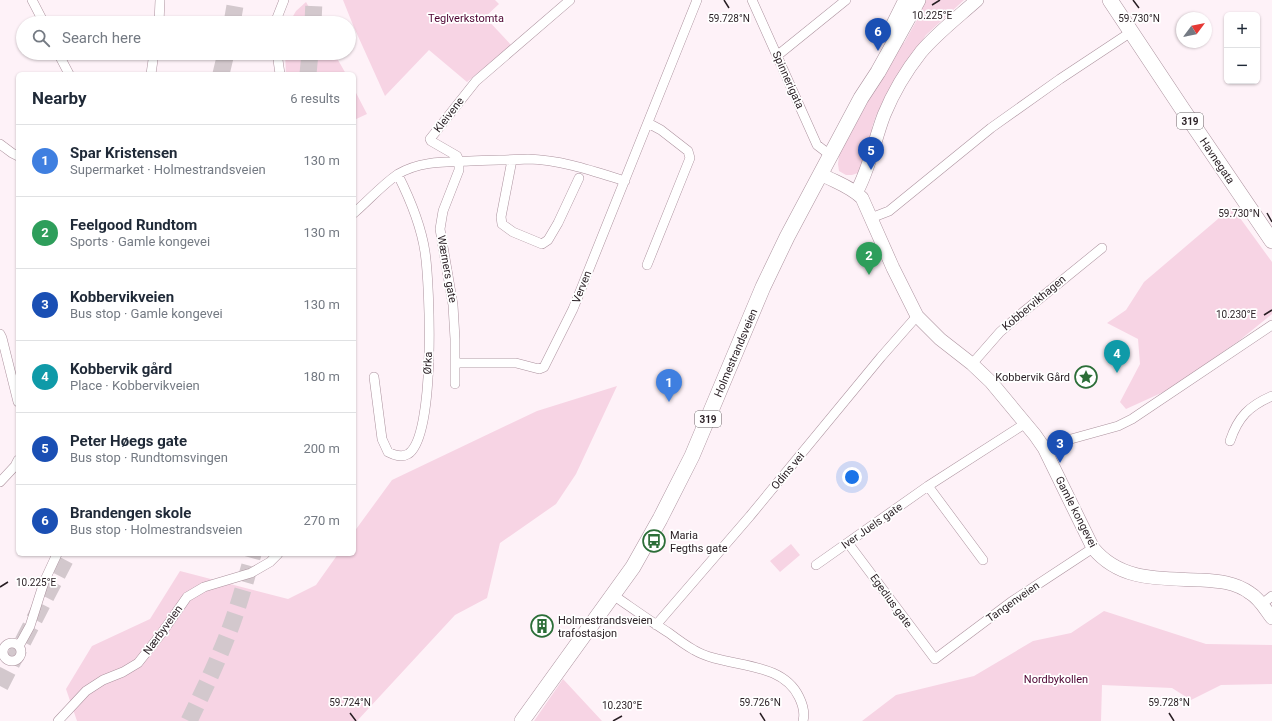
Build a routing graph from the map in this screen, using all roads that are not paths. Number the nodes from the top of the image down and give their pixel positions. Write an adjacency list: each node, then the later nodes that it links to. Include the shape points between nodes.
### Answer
1 (32, 0): 12 (street)
2 (160, 0): 13 (street)
3 (284, 0): 14 (street)
4 (697, 0): 24 (street, Verven)
5 (752, 0): 16 (street, Spinnerigata)
6 (846, 0): 16 (street)
7 (906, 0): 23 (main road, Holmestrandsveien / 319)
8 (918, 0): 23 (main road, Holmestrandsveien / 319)
9 (977, 0): 34 (main road, via 921,52 904,76 883,117 864,178)
10 (1110, 0): 15 (main road, Havnegata / 319)
11 (567, 1): 29 (street, Kleivene, via 476,81 430,139 457,156)
12 (40, 16)
13 (159, 16)
14 (278, 16)
15 (1130, 32): 36 (street, via 991,128 889,211); 37 (main road, Havnegata / 319)
16 (778, 55): 27 (street, Spinnerigata, via 817,145)
17 (62, 60): 20 (street)
18 (153, 60): 21 (street)
19 (278, 60): 22 (street)
20 (68, 72)
21 (151, 72)
22 (280, 72)
23 (861, 98): 27 (main road, Holmestrandsveien / 319)
24 (648, 123): 33 (street, Verven); 39 (street, via 688,151 690,158)
25 (0, 144): 26 (street)
26 (16, 155)
27 (830, 155): 31 (main road, Holmestrandsveien / 319)
28 (512, 160): 29 (street); 32 (street, via 501,217 502,224 512,232 542,244 548,240 558,223); 33 (street, via 544,160 582,167)
29 (459, 161): 30 (street, via 422,164); 43 (street, Wærners gate, via 440,229 453,305)
30 (400, 173): 35 (street); 45 (street, Ørka, via 425,252 429,323 426,402 421,431 415,447 407,454 397,456 388,452 382,438)
31 (821, 174): 34 (main road, Gamle kongevei); 61 (main road, Holmestrandsveien / 319, via 763,287 692,456 633,567)
32 (579, 178)
33 (625, 181): 43 (street, Verven, via 573,309 544,367 539,369 516,363)
34 (856, 193): 36 (main road, Gamle kongevei, via 862,198)
35 (356, 211)
36 (871, 218): 40 (main road, Gamle kongevei)
37 (1272, 241)
38 (1102, 248): 44 (street, Kobbervikhagen, via 1000,332)
39 (647, 265)
40 (918, 316): 44 (main road, Gamle kongevei, via 940,339); 64 (street, Odins vei)
41 (1272, 325): 51 (street, via 1132,419 1118,426)
42 (0, 334): 47 (street)
43 (456, 363): 46 (street, Wærners gate)
44 (972, 364): 49 (main road, Gamle kongevei)
45 (374, 377)
46 (455, 384)
47 (16, 393)
48 (1272, 396): 50 (street, via 1251,407 1240,418)
49 (1026, 423): 51 (main road, Gamle kongevei); 54 (street, Iver Juels gate)
50 (1230, 441)
51 (1044, 448): 56 (main road, Gamle kongevei)
52 (16, 464): 53 (street)
53 (0, 482)
54 (928, 486): 55 (street, Iver Juels gate); 59 (street)
55 (848, 543): 60 (street, Iver Juels gate); 66 (street, Egedius gate)
56 (1093, 548): 62 (main road, Gamle kongevei, via 1106,562 1125,572 1149,578 1226,582); 66 (street, Tangenveien, via 1012,602)
57 (56, 556): 65 (street)
58 (276, 556): 67 (street, Nærbyveien, via 251,573 204,587 187,597 138,663 86,691)
59 (983, 560)
60 (816, 565)
61 (614, 595): 64 (street); 68 (main road, Holmestrandsveien / 319)
62 (1267, 600): 63 (main road, Gamle kongevei)
63 (1272, 618)
64 (656, 625): 69 (street, via 695,651 719,660 767,670 788,682 802,704)
65 (20, 646)
66 (935, 660)
67 (58, 721)
68 (522, 721)
69 (803, 721)

